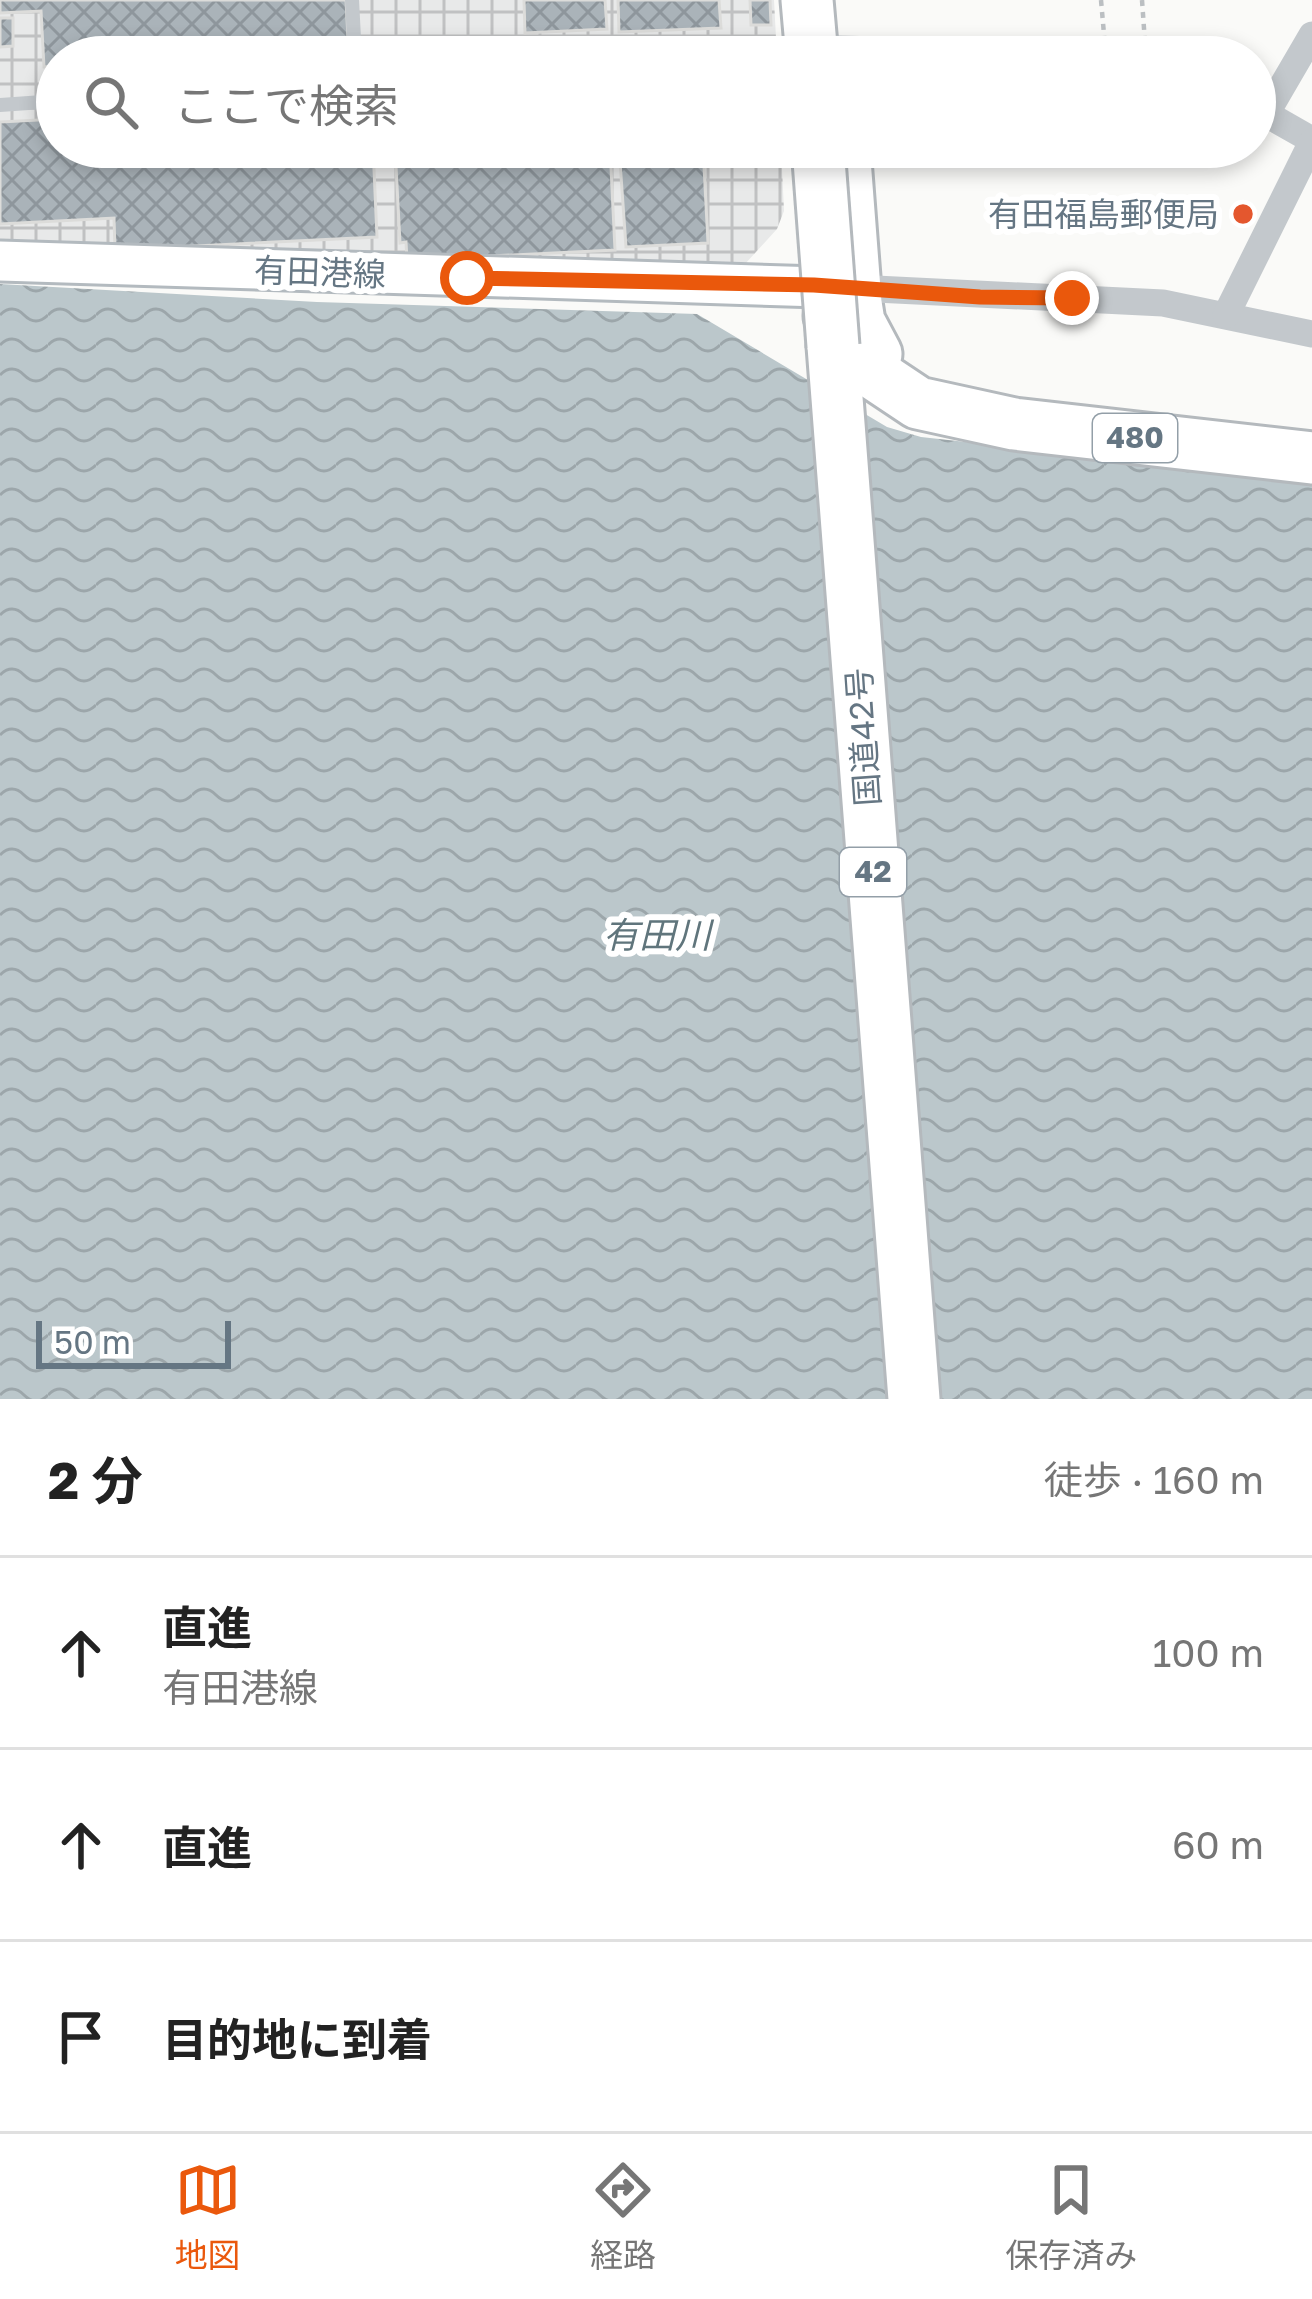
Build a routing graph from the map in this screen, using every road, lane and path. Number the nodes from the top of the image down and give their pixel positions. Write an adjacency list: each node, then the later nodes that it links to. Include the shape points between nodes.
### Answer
1 (352, 0): 7 (lane)
2 (785, 0): 8 (highway)
3 (807, 0): 9 (highway)
4 (1101, 0): 10 (path)
5 (1142, 0): 11 (path)
6 (1312, 35): 12 (street)
7 (354, 36)
8 (814, 36)
9 (818, 36)
10 (1104, 36)
11 (1145, 36)
12 (1276, 97)
13 (36, 102): 14 (lane)
14 (0, 104)
15 (1276, 120): 16 (street)
16 (1312, 141): 22 (street)
17 (797, 168): 21 (highway, 480, via 802,243)
18 (820, 168): 25 (highway, 国道42号 / 42, bridge)
19 (843, 168): 21 (highway, 480)
20 (0, 261): 21 (main road, 有田港線)
21 (835, 287): 22 (street, via 1132,301); 24 (highway, 480, via 839,331 873,373 918,403 1055,429)
22 (1226, 315): 23 (street)
23 (1312, 334)
24 (1312, 458)
25 (914, 1399)

